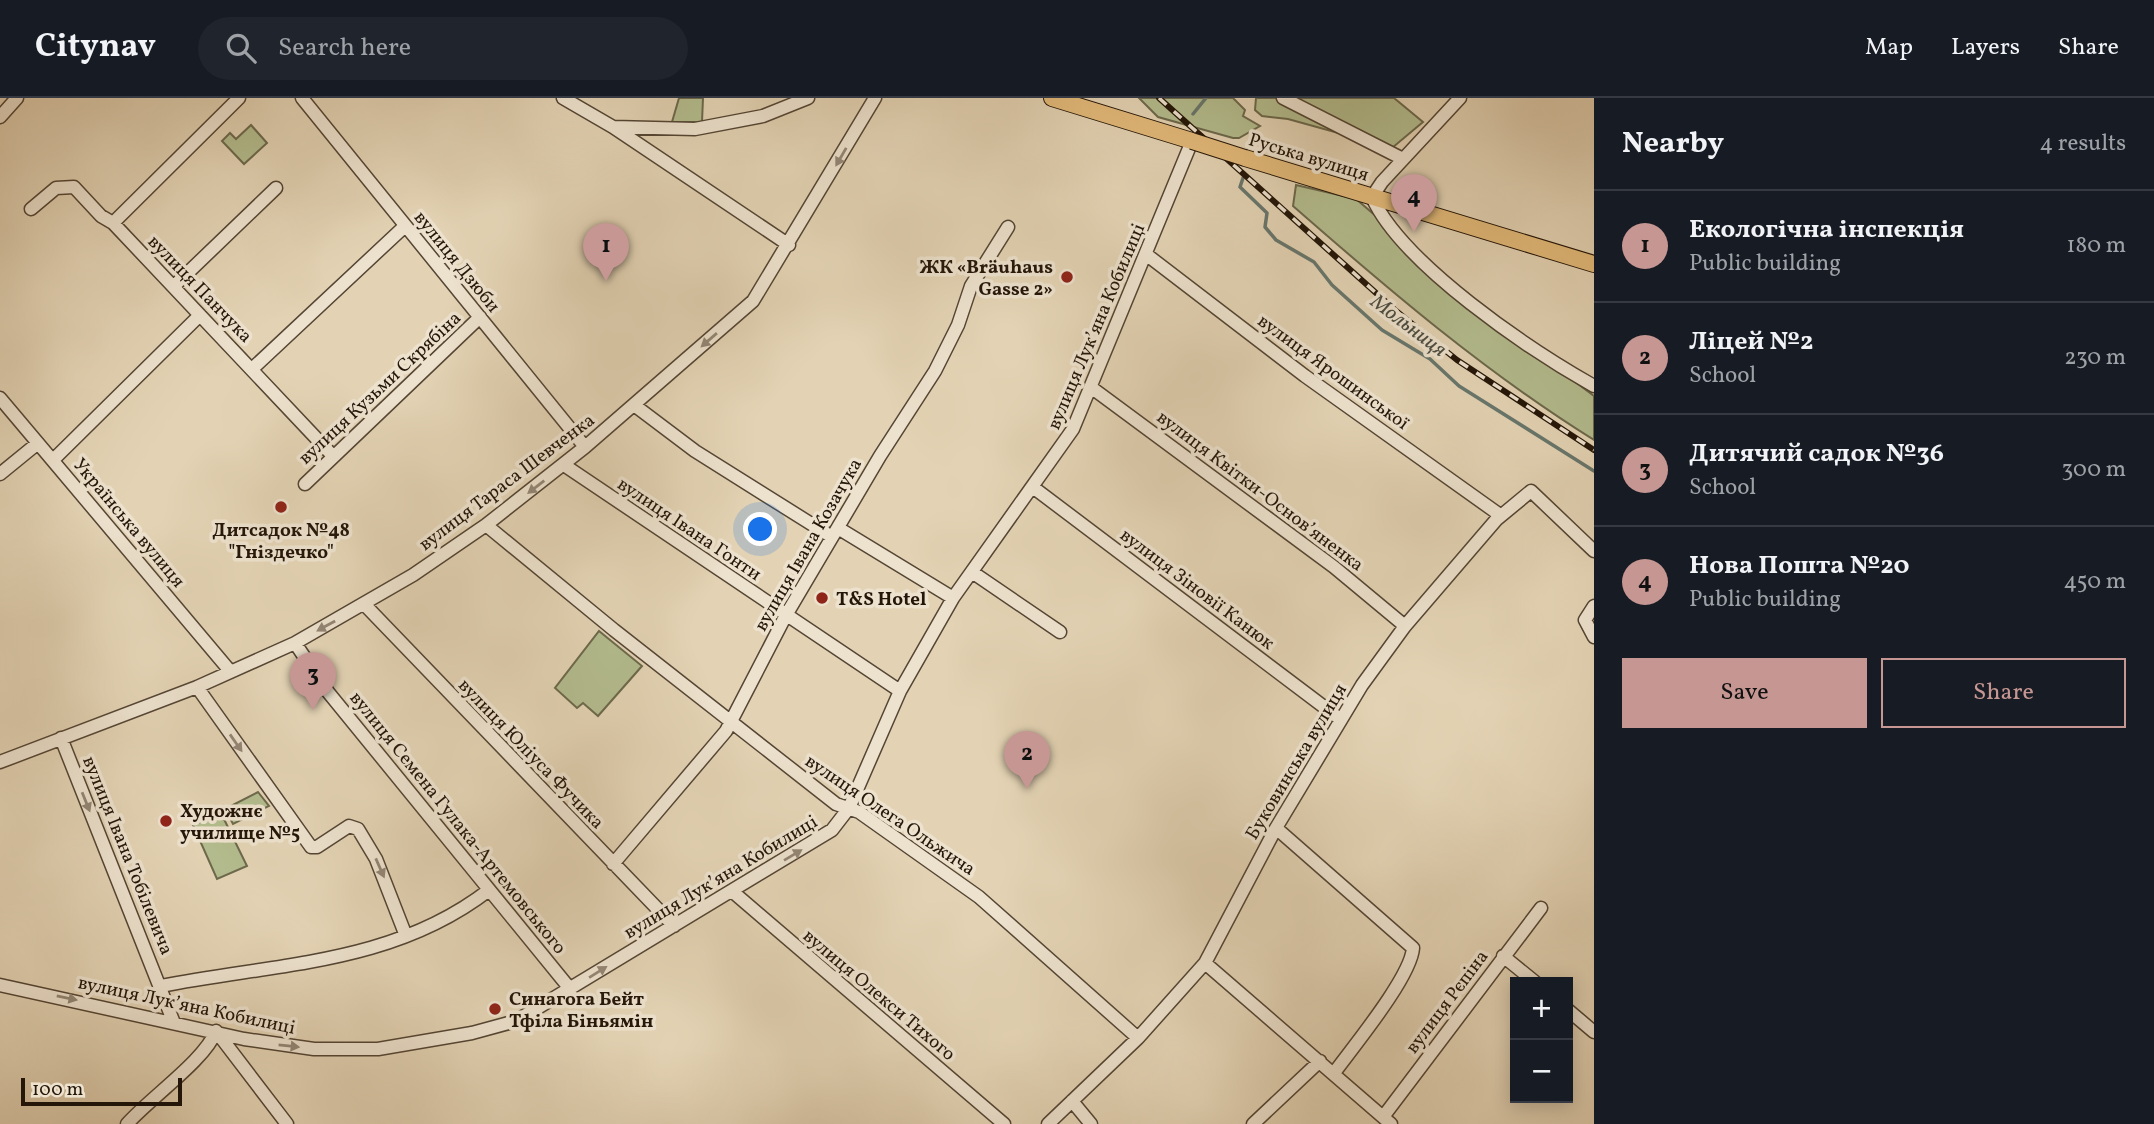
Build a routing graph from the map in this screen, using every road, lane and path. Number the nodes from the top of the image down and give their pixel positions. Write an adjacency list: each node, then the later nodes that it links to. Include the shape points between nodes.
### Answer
1 (18, 98): 10 (street)
2 (239, 98): 17 (street)
3 (302, 98): 18 (street, вулиця Дзюби)
4 (563, 98): 11 (street)
5 (808, 98): 11 (street, via 763,116 695,129)
6 (876, 98): 20 (street, вулиця Тараса Шевченка, one-way to 20)
7 (1052, 98): 12 (main road, Руська вулиця)
8 (1283, 98): 13 (street)
9 (1460, 98): 13 (street)
10 (0, 117)
11 (613, 127): 20 (street)
12 (1192, 141): 15 (main road, Руська вулиця, bridge); 21 (street, вулиця Лукʼяна Кобилиці)
13 (1403, 159): 15 (street)
14 (276, 188): 23 (street)
15 (1371, 197): 22 (main road, Руська вулиця); 27 (street, via 1407,249 1436,274 1557,365)
16 (31, 209): 17 (street, вулиця Панчука, via 56,188 74,187)
17 (113, 223): 23 (street, вулиця Панчука)
18 (405, 226): 25 (street, вулиця Дзюби); 26 (street)
19 (1008, 227): 41 (street, вулиця Івана Козачука, via 971,286 958,325 934,371)
20 (789, 245): 30 (street, вулиця Тараса Шевченка, one-way to 30, via 753,301)
21 (1147, 255): 28 (street, вулиця Лукʼяна Кобилиці); 39 (street, вулиця Ярошинської, via 1305,376)
22 (1594, 264)
23 (174, 286): 24 (street, вулиця Панчука)
24 (200, 315): 26 (street, вулиця Панчука); 34 (street)
25 (480, 317): 32 (street, вулиця Дзюби); 33 (street, вулиця Кузьми Скрябіна)
26 (252, 369): 33 (street, вулиця Панчука)
27 (1594, 386)
28 (1092, 388): 38 (street, вулиця Лукʼяна Кобилиці, via 1073,429); 48 (street, вулиця Квітки-Основʼяненка)
29 (0, 398): 31 (street, Українська вулиця)
30 (634, 405): 32 (street, вулиця Тараса Шевченка); 41 (street, via 695,451)
31 (38, 443): 34 (street, Українська вулиця); 36 (street)
32 (586, 447): 35 (street, вулиця Тараса Шевченка)
33 (333, 456): 37 (street, вулиця Кузьми Скрябіна)
34 (53, 460): 52 (street, Українська вулиця)
35 (564, 465): 40 (street, вулиця Тараса Шевченка, one-way to 40); 47 (street, вулиця Івана Гонти)
36 (0, 474)
37 (305, 484)
38 (1034, 488): 43 (street, вулиця Лукʼяна Кобилиці); 55 (street, вулиця Зіновії Канюк)
39 (1500, 515): 42 (street, Буковинська вулиця, via 1531,491); 48 (street, Буковинська вулиця)
40 (486, 525): 45 (street, вулиця Тараса Шевченка); 56 (street, вулиця Олега Ольжича)
41 (835, 533): 44 (street); 47 (street, вулиця Івана Козачука)
42 (1594, 551)
43 (972, 572): 44 (street, вулиця Лукʼяна Кобилиці); 49 (street)
44 (953, 598): 54 (street, вулиця Лукʼяна Кобилиці)
45 (364, 604): 51 (street, вулиця Тараса Шевченка, one-way to 51); 61 (street, вулиця Юліуса Фучика)
46 (1594, 606): 50 (street, via 1585,620)
47 (785, 617): 54 (street, вулиця Івана Гонти); 56 (street, вулиця Івана Козачука)
48 (1405, 626): 55 (street, Буковинська вулиця)
49 (1060, 632)
50 (1594, 637)
51 (295, 643): 52 (street, вулиця Тараса Шевченка); 62 (street, вулиця Семена Гулака-Артемовського, via 328,692)
52 (230, 671): 53 (street, вулиця Тараса Шевченка)
53 (197, 687): 57 (street, вулиця Тараса Шевченка); 66 (street, one-way to 66, via 311,847 349,826 358,829 376,859)
54 (900, 691): 59 (street, вулиця Лукʼяна Кобилиці)
55 (1340, 719): 60 (street, Буковинська вулиця)
56 (730, 723): 59 (street, вулиця Олега Ольжича, via 836,804); 61 (street, вулиця Івана Козачука)
57 (61, 738): 58 (street, вулиця Тараса Шевченка); 71 (street, вулиця Івана Тобілевича, one-way to 71)
58 (0, 762)
59 (849, 808): 63 (street, вулиця Лукʼяна Кобилиці, one-way to 59, via 832,830); 77 (street, вулиця Олега Ольжича, via 979,897)
60 (1276, 828): 68 (street, Буковинська вулиця); 79 (street, via 1413,948 1412,958)
61 (613, 864): 65 (street, вулиця Юліуса Фучика)
62 (489, 890): 66 (street, via 441,923); 72 (street, вулиця Семена Гулака-Артемовського)
63 (733, 892): 65 (street, вулиця Лукʼяна Кобилиці); 84 (street, вулиця Олекси Тихого)
64 (1541, 908): 67 (street, вулиця Рєпіна)
65 (674, 926): 72 (street, вулиця Лукʼяна Кобилиці, one-way to 65)
66 (406, 936): 71 (street, via 342,957)
67 (1503, 956): 69 (street); 81 (street, вулиця Рєпіна)
68 (1205, 963): 77 (street, Буковинська вулиця); 78 (street)
69 (1529, 977)
70 (0, 985): 74 (street, вулиця Лукʼяна Кобилиці, one-way to 74)
71 (161, 986): 74 (street, вулиця Івана Тобілевича)
72 (571, 990): 75 (street, вулиця Лукʼяна Кобилиці, one-way to 72, via 280,1045 378,1049 516,1021)
73 (1573, 1014): 76 (street)
74 (174, 1023): 75 (street, вулиця Лукʼяна Кобилиці)
75 (216, 1031): 82 (street, via 210,1046); 83 (street)
76 (1594, 1032)
77 (1138, 1038): 80 (street, Буковинська вулиця)
78 (1320, 1061): 79 (street); 87 (street)
79 (1334, 1073): 81 (street)
80 (1072, 1101): 85 (street, Буковинська вулиця); 86 (street)
81 (1387, 1121)
82 (127, 1124)
83 (287, 1124)
84 (1004, 1124)
85 (1048, 1124)
86 (1091, 1124)
87 (1253, 1124)

